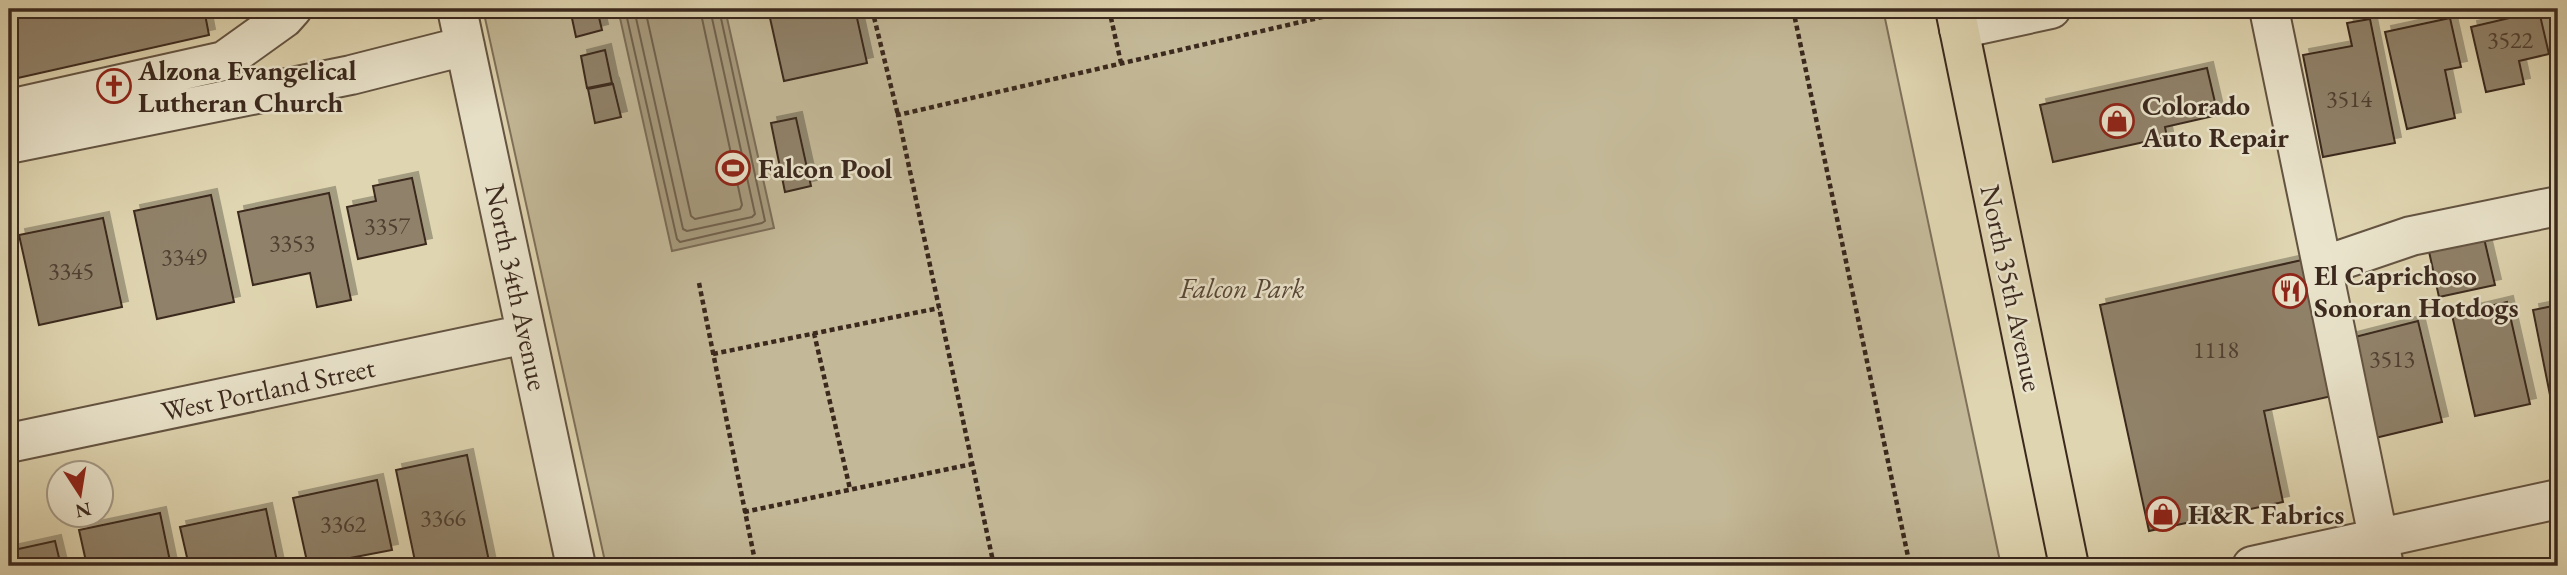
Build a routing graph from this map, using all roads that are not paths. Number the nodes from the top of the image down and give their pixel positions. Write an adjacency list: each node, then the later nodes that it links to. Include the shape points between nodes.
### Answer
1 (292, 9): 7 (street, via 224,61)
2 (457, 9): 6 (street, North 34th Avenue)
3 (2051, 9): 5 (street)
4 (2269, 9): 10 (street)
5 (1957, 19): 16 (main road, North 35th Avenue)
6 (465, 46): 8 (street, via 351,75); 11 (street, North 34th Avenue)
7 (9, 109)
8 (9, 144)
9 (2558, 206): 10 (street, via 2411,236)
10 (2323, 266): 14 (street)
11 (526, 334): 12 (street, West Portland Street); 15 (street, North 34th Avenue)
12 (9, 443)
13 (2558, 499): 14 (street)
14 (2381, 552): 17 (street)
15 (576, 566)
16 (2069, 566)
17 (2252, 566)

